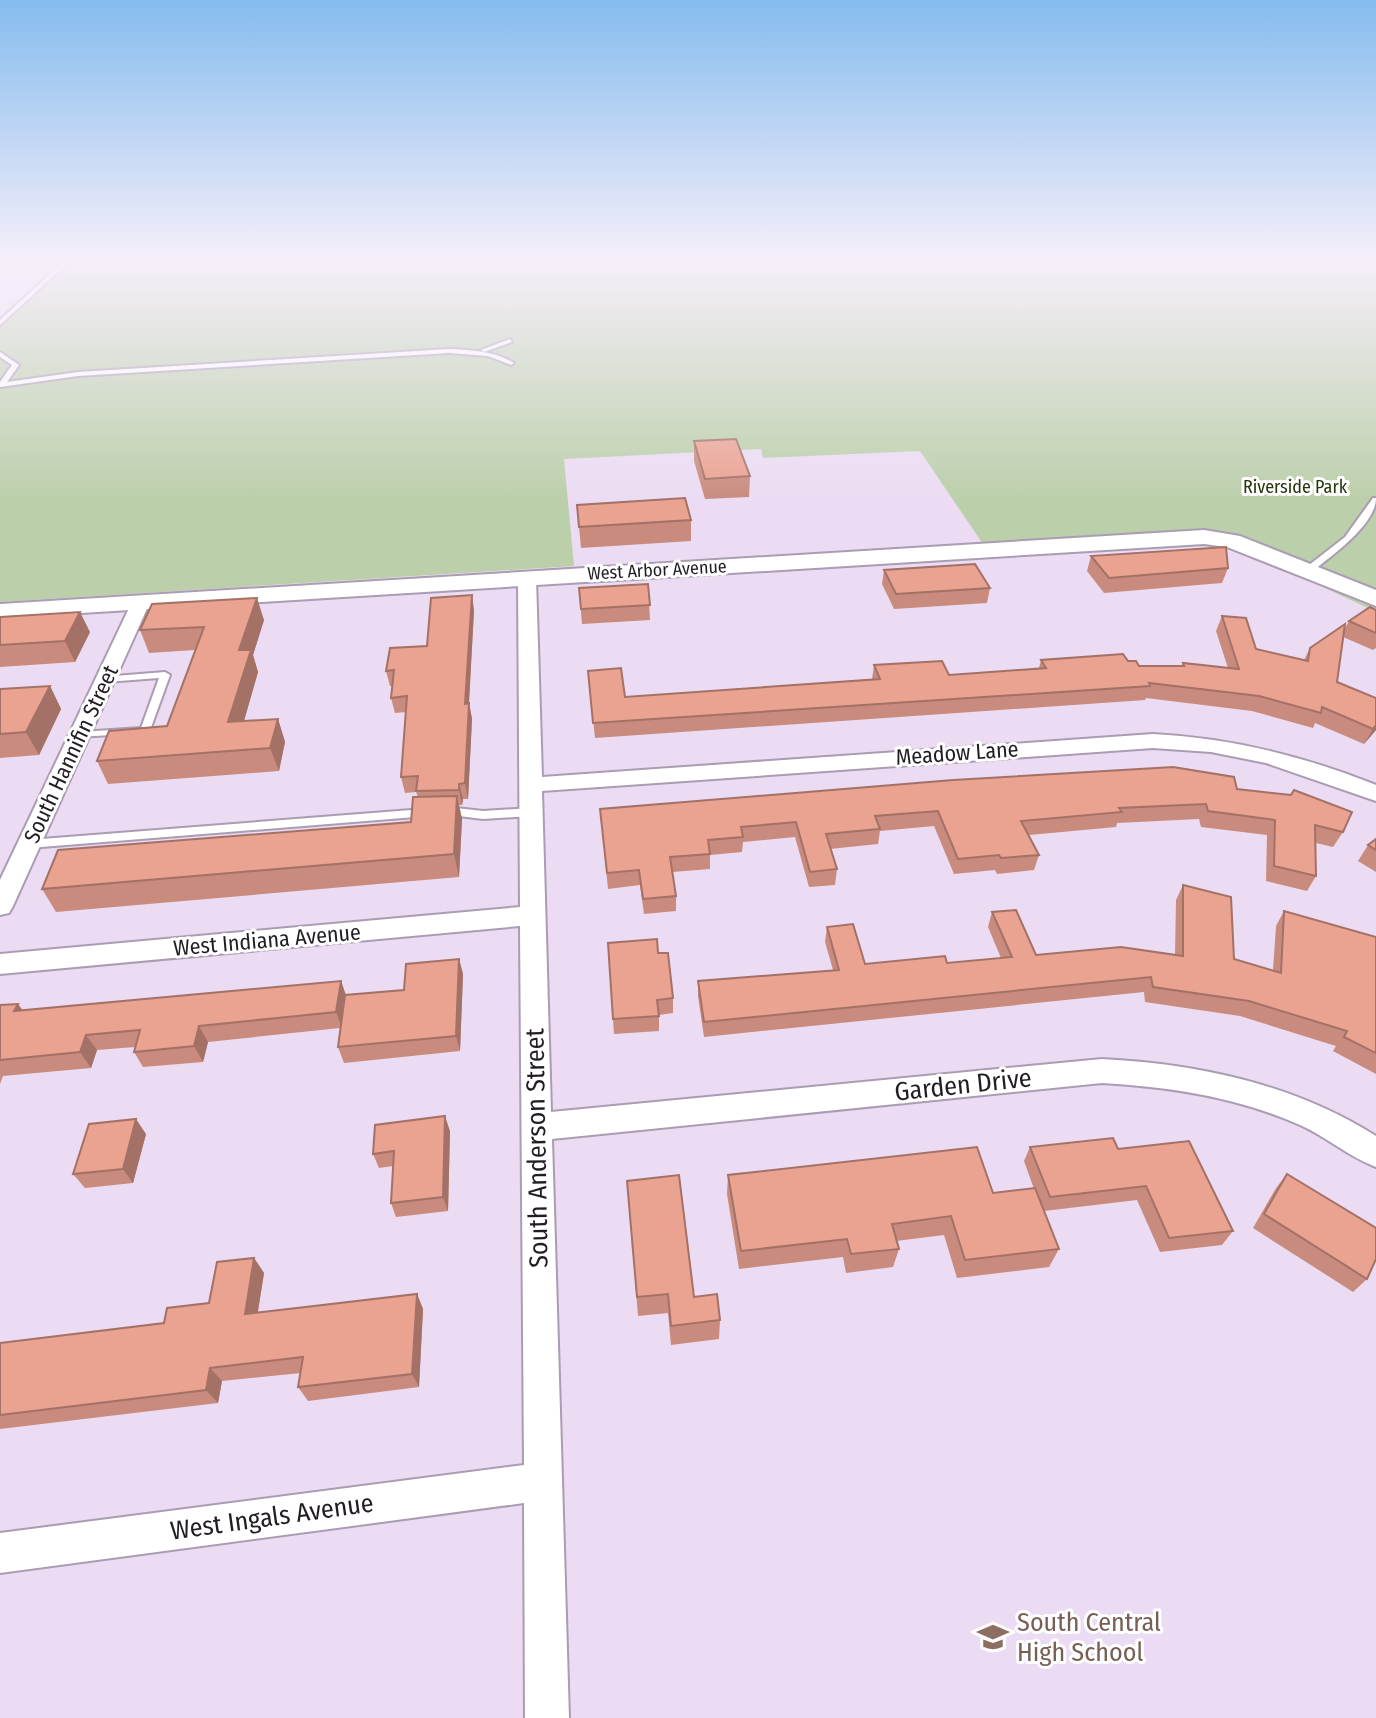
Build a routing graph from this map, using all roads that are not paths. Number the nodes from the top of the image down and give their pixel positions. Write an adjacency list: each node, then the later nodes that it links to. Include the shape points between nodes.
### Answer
1 (510, 341): 2 (lane, via 484,350)
2 (449, 351): 4 (lane, via 481,352); 5 (lane, via 78,374)
3 (0, 354): 5 (lane, via 16,365)
4 (511, 363)
5 (1, 385)
6 (1376, 500): 7 (lane, via 1348,539)
7 (1307, 571): 8 (main road, West Arbor Avenue, via 1232,541 1204,537); 9 (main road, West Arbor Avenue)
8 (527, 578): 10 (main road, West Arbor Avenue); 15 (street, South Anderson Street)
9 (1376, 599)
10 (141, 602): 11 (main road, West Arbor Avenue); 12 (street, South Hannifin Street)
11 (0, 611)
12 (106, 679): 13 (street, South Hannifin Street); 13 (lane, via 165,675 145,731)
13 (80, 735): 16 (street, South Hannifin Street)
14 (1376, 794): 15 (street, Meadow Lane, via 1269,756 1153,741)
15 (531, 798): 16 (lane, via 483,815 452,811); 18 (street, South Anderson Street)
16 (29, 844): 17 (street, South Hannifin Street)
17 (0, 906)
18 (533, 915): 19 (street, West Indiana Avenue); 20 (street, South Anderson Street)
19 (0, 964)
20 (535, 1127): 21 (street, Garden Drive, via 1089,1072 1142,1072 1216,1084 1275,1102); 22 (street, South Anderson Street)
21 (1376, 1153)
22 (544, 1481): 23 (street, West Ingals Avenue); 24 (street, South Anderson Street)
23 (0, 1553)
24 (547, 1718)

